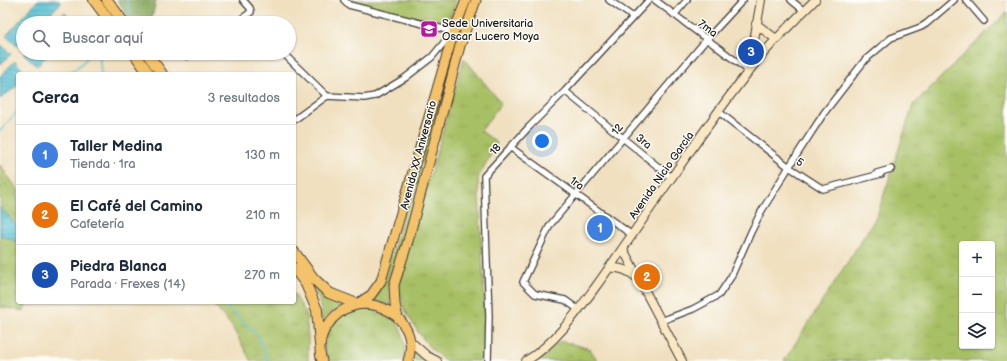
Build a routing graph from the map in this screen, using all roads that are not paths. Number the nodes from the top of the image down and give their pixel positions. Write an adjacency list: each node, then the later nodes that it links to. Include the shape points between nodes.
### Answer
1 (94, 0): 19 (highway)
2 (243, 0): 21 (street, via 251,12)
3 (344, 0): 26 (street, via 349,5)
4 (466, 0): 26 (main road, Avenida XX Aniversario)
5 (476, 0): 24 (main road, Avenida XX Aniversario)
6 (609, 0): 22 (street)
7 (649, 0): 22 (street, 18)
8 (655, 0): 18 (street, 7ma)
9 (687, 0): 18 (street)
10 (743, 0): 28 (street, 12)
11 (761, 0): 25 (main road)
12 (791, 0): 17 (street)
13 (815, 0): 17 (main road, Avenida Nicio García)
14 (954, 0): 41 (street, via 921,27 896,35 869,56 824,113)
15 (966, 0): 23 (street)
16 (110, 4): 20 (highway)
17 (804, 11): 27 (main road, Avenida Nicio García)
18 (674, 15): 28 (street, 7ma)
19 (105, 16)
20 (119, 16)
21 (246, 16)
22 (634, 16): 35 (street, 18)
23 (984, 21)
24 (467, 23): 26 (street); 55 (main road, Avenida XX Aniversario, via 394,285)
25 (756, 24): 27 (main road); 32 (main road)
26 (454, 31): 36 (street, via 432,57 405,78 375,96); 53 (main road, Avenida XX Aniversario, via 381,281 371,295)
27 (776, 39): 32 (main road, Avenida Nicio García)
28 (706, 40): 32 (street, 7ma); 39 (street, 12)
29 (139, 60): 33 (highway)
30 (152, 60): 34 (highway)
31 (290, 60): 36 (street)
32 (749, 71): 37 (main road, Avenida Nicio García)
33 (148, 72)
34 (161, 72)
35 (565, 91): 39 (street, 3ra); 40 (street, 18)
36 (327, 96): 38 (street)
37 (719, 112): 41 (street, 5); 44 (main road, Avenida Nicio García)
38 (296, 119)
39 (623, 137): 44 (street, 3ra); 46 (street, 12)
40 (510, 147): 46 (street, 1ra); 62 (street, 18, via 484,176)
41 (789, 167): 45 (street, 5); 56 (street, via 761,212 731,277 719,295 693,309)
42 (891, 169): 45 (street)
43 (881, 174): 45 (street)
44 (672, 178): 47 (main road, Avenida Nicio García)
45 (823, 189)
46 (576, 195): 47 (street, 1ra); 54 (street, 12, via 550,225 523,282 535,294 565,300)
47 (632, 235): 48 (main road, Avenida Nicio García)
48 (624, 249): 50 (main road, Avenida Nicio García); 52 (main road)
49 (296, 255): 53 (highway, via 314,279 329,293)
50 (609, 268): 52 (main road, via 621,268); 54 (main road, Avenida Nicio García)
51 (296, 271): 58 (highway, via 306,284 317,310)
52 (637, 278): 56 (main road)
53 (357, 304): 55 (main road, via 372,304 386,309); 58 (main road, Avenida XX Aniversario, via 332,318 324,330)
54 (579, 310): 63 (main road, Avenida Nicio García, via 554,338)
55 (398, 318): 57 (main road, via 406,328)
56 (661, 321): 64 (main road)
57 (410, 341): 60 (main road); 61 (main road)
58 (320, 344): 59 (main road)
59 (322, 361)
60 (408, 361)
61 (437, 361)
62 (488, 361)
63 (526, 361)
64 (682, 361)

